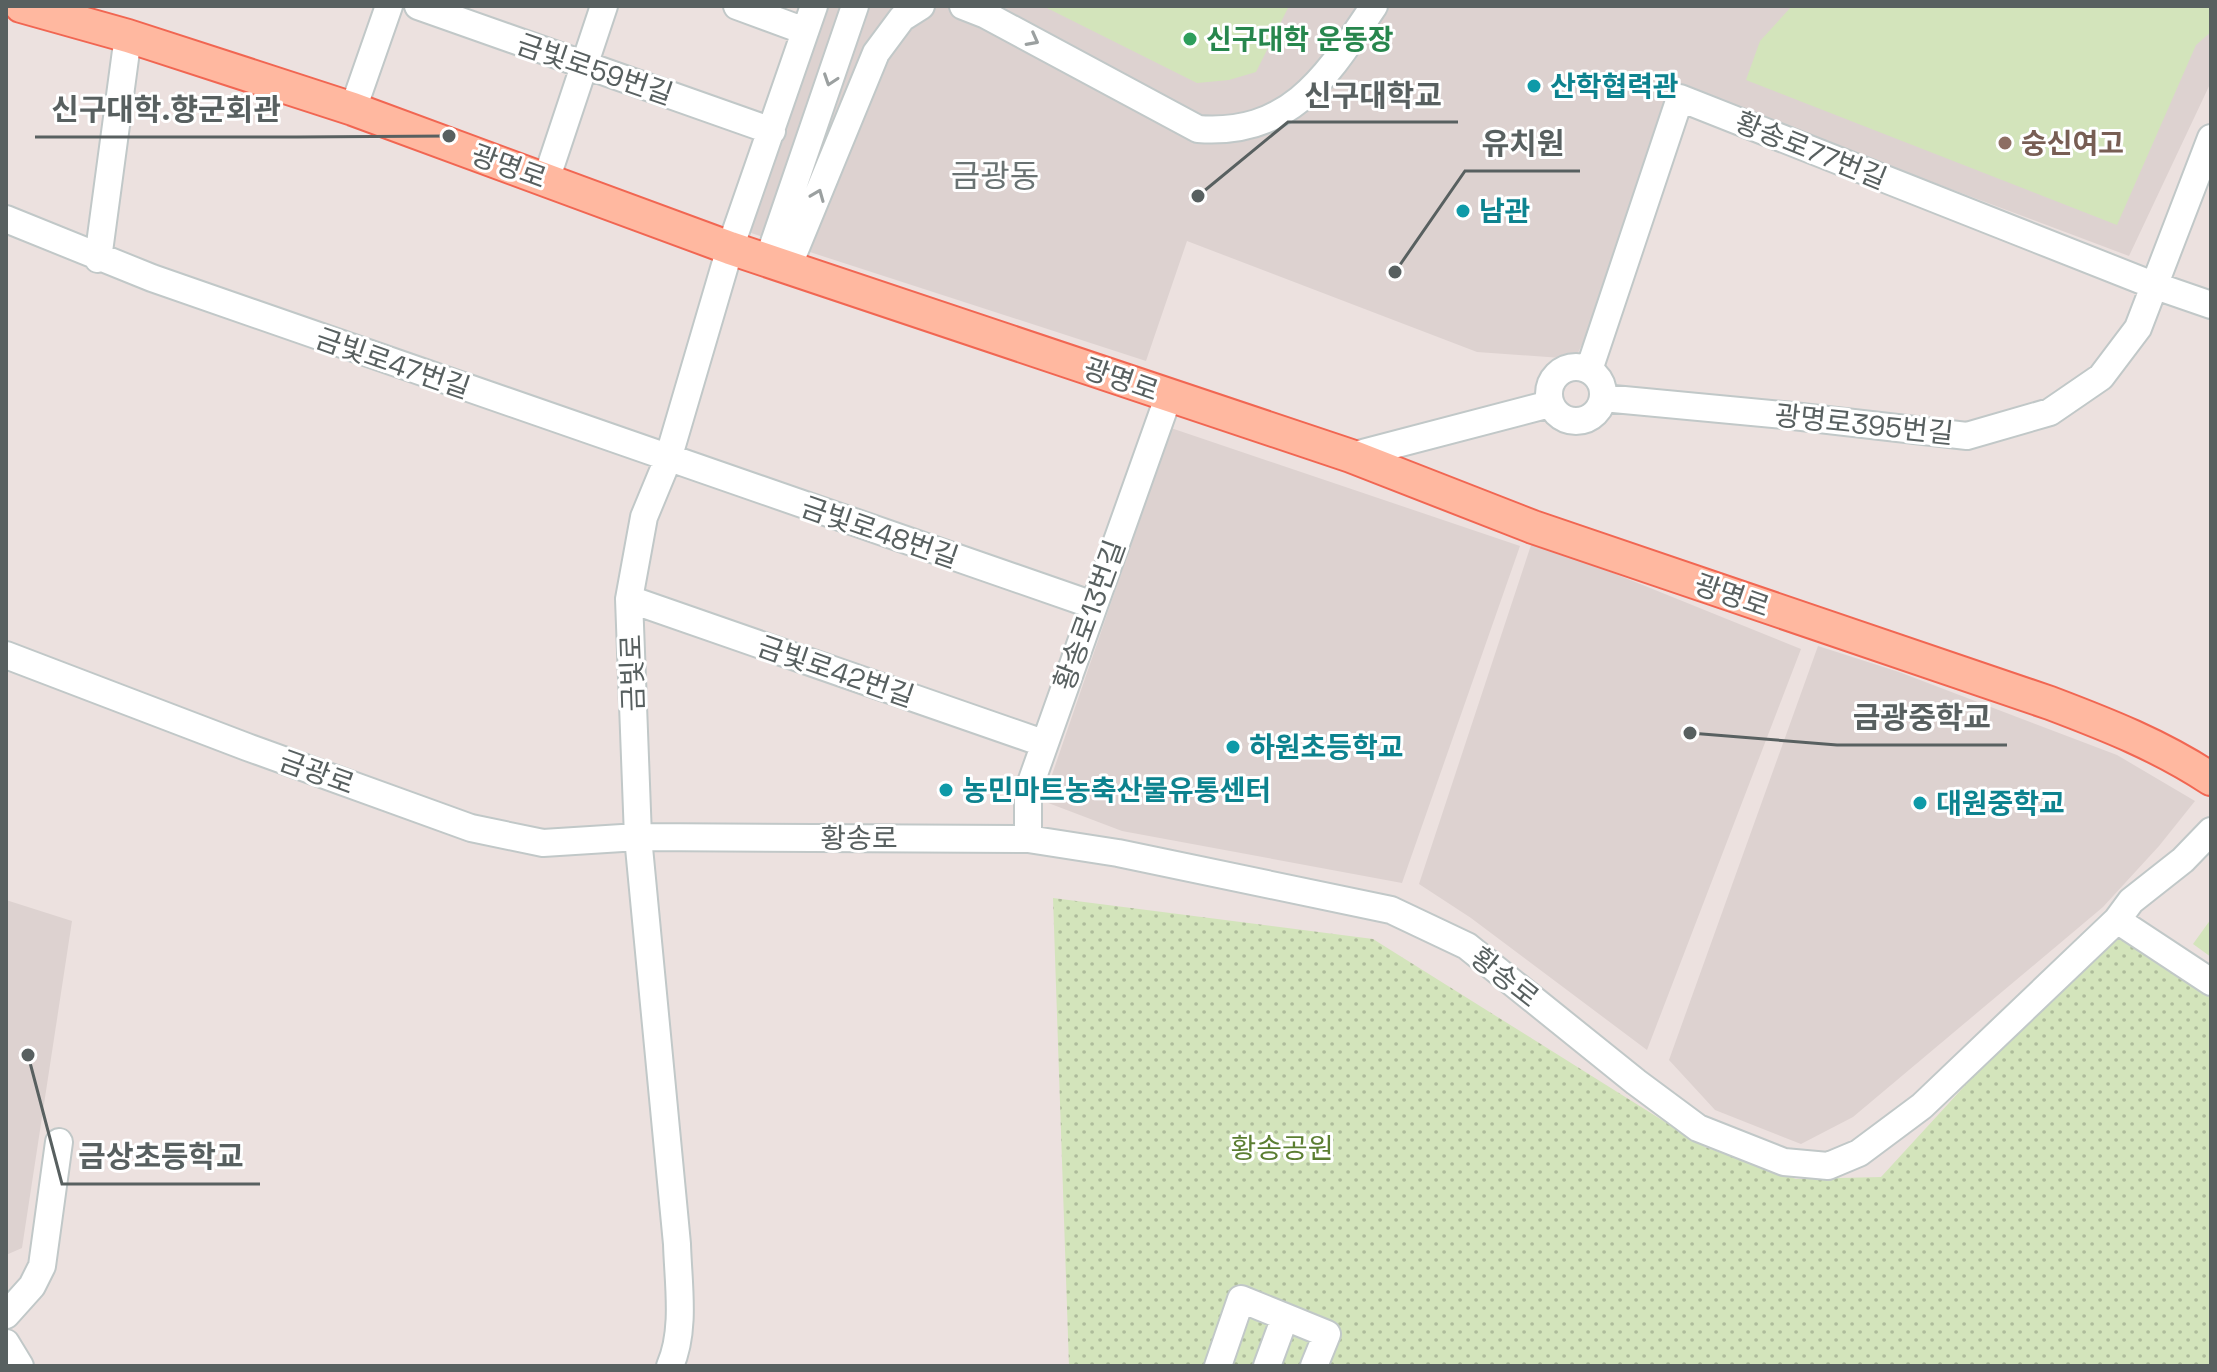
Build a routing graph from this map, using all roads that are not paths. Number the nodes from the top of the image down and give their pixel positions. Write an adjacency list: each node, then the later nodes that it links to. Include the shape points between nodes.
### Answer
1 (21, 6): 12 (main road, 광명로)
2 (389, 6): 14 (street)
3 (418, 6): 13 (street, 금빛로59번길)
4 (604, 6): 13 (street)
5 (737, 6): 11 (street)
6 (814, 6): 11 (street, 금빛로)
7 (855, 6): 21 (street, one-way to 21)
8 (921, 6): 21 (street, one-way to 8, via 876,53 902,18)
9 (963, 6): 10 (street, one-way to 10, via 1198,129 1225,131 1296,104 1327,75)
10 (1374, 6)
11 (805, 31): 15 (street, 금빛로)
12 (128, 36): 14 (main road, 광명로); 20 (street)
13 (586, 66): 15 (street, 금빛로59번길); 17 (street)
14 (353, 109): 17 (main road, 광명로)
15 (772, 131): 19 (street, 금빛로)
16 (2211, 138): 22 (street, 광명로395번길)
17 (546, 180): 19 (main road, 광명로)
18 (6, 219): 20 (street, 금빛로47번길)
19 (730, 248): 21 (main road, 광명로); 29 (street, 금빛로)
20 (108, 262): 29 (street, 금빛로47번길)
21 (778, 264): 25 (main road, 광명로)
22 (2153, 285): 23 (street, 황송로77번길); 24 (street, 황송로77번길, via 1680,98); 26 (street, 광명로395번길, via 2138,328 2101,377 2050,412 1967,436)
23 (2211, 305)
24 (1589, 370): 26 (street, via 1601,384); 27 (street, via 1570,368 1554,377)
25 (1169, 395): 28 (main road, 광명로); 31 (street, 황송로13번길)
26 (1603, 398): 27 (street, via 1597,411 1582,421 1563,419)
27 (1550, 404): 28 (street)
28 (1351, 456): 34 (main road, 광명로, via 1533,527 2077,713 2129,733)
29 (668, 459): 30 (street, 금빛로, via 644,517); 31 (street, 금빛로48번길)
30 (629, 599): 33 (street, 금빛로42번길); 36 (street, 금빛로)
31 (1093, 605): 33 (street, 황송로13번길)
32 (6, 655): 36 (street, 금광로, via 471,828 543,843)
33 (1043, 743): 37 (street, 황송로13번길, via 1028,791)
34 (2211, 779)
35 (2211, 831): 38 (street, 황송로, via 2131,901)
36 (638, 837): 37 (street, 황송로); 43 (street, 금빛로, via 677,1244 676,1351)
37 (1028, 839): 38 (street, 황송로, via 1391,910 1467,946 1698,1128 1784,1162 1828,1166 1859,1153 1922,1106)
38 (2117, 920): 39 (street)
39 (2211, 982)
40 (59, 1142): 41 (street, via 42,1266)
41 (6, 1315)
42 (1285, 1317): 44 (street, via 1241,1299); 45 (street); 46 (street, via 1327,1334)
43 (670, 1366)
44 (1218, 1366)
45 (1267, 1366)
46 (1314, 1366)

